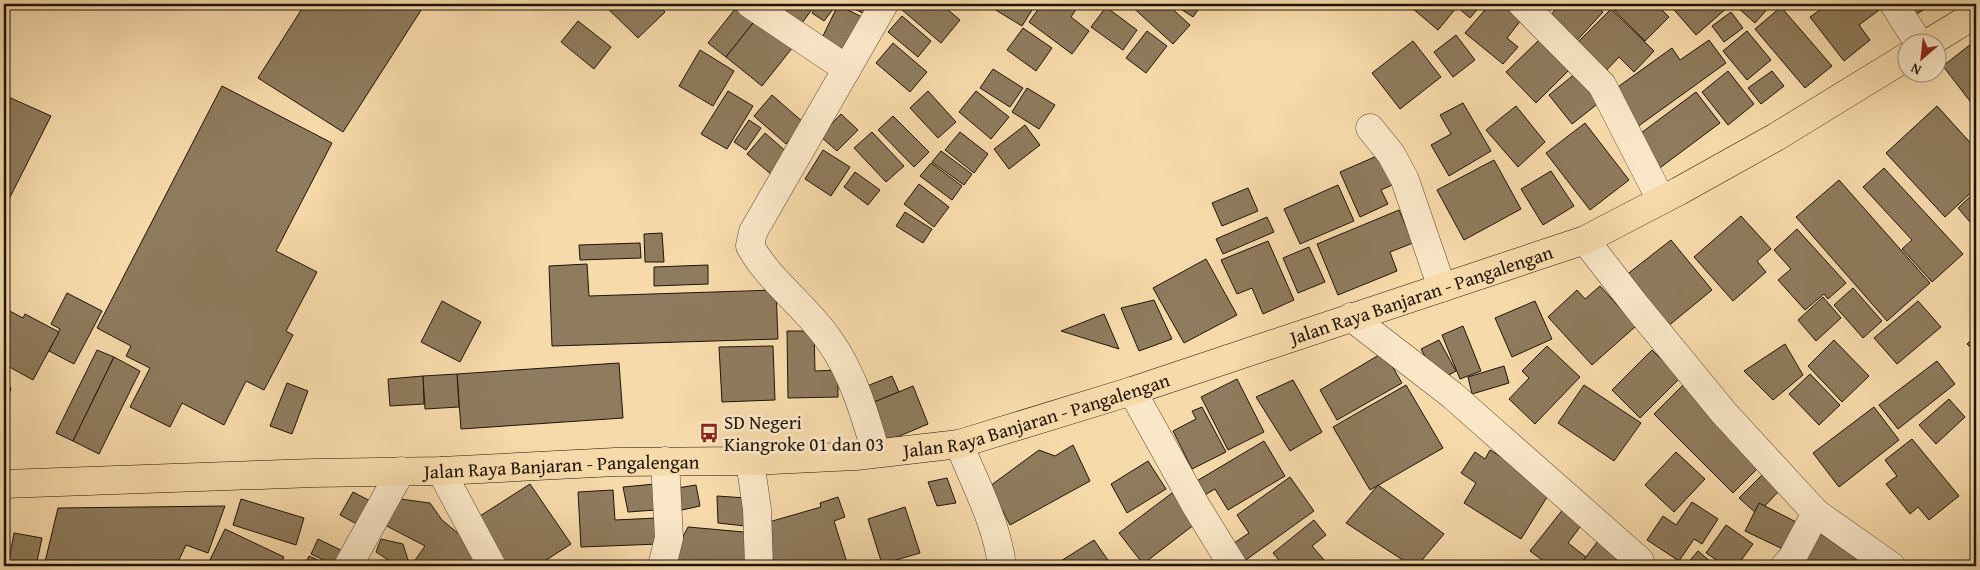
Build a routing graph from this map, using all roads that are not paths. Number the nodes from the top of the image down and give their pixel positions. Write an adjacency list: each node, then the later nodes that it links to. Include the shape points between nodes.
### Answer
1 (750, 4): 9 (street)
2 (884, 4): 9 (street)
3 (1522, 4): 11 (street, via 1602,85)
4 (1894, 4): 6 (street)
5 (1976, 14): 7 (main road)
6 (1912, 32)
7 (1946, 32)
8 (1898, 62): 11 (main road, Jalan Raya Banjaran - Pangalengan, via 1776,137)
9 (847, 69): 17 (street, via 758,223 750,246 759,262 829,340 863,408)
10 (1370, 128): 13 (street, via 1391,154 1405,180)
11 (1661, 200): 12 (main road, Jalan Raya Banjaran - Pangalengan)
12 (1585, 240): 13 (main road, Jalan Raya Banjaran - Pangalengan); 23 (street, via 1724,413)
13 (1442, 288): 14 (main road, Jalan Raya Banjaran - Pangalengan)
14 (1352, 317): 15 (main road, Jalan Raya Banjaran - Pangalengan); 30 (street, via 1452,395 1640,561)
15 (1132, 391): 16 (main road, Jalan Raya Banjaran - Pangalengan); 29 (street)
16 (958, 444): 17 (main road, Jalan Raya Banjaran - Pangalengan); 28 (street, via 986,510)
17 (876, 453): 19 (main road, Jalan Raya Banjaran - Pangalengan)
18 (665, 461): 19 (main road, Jalan Raya Banjaran - Pangalengan); 21 (main road, Jalan Raya Banjaran - Pangalengan); 26 (street, via 669,538)
19 (750, 461): 27 (street)
20 (401, 471): 21 (main road, Jalan Raya Banjaran - Pangalengan); 22 (main road, Jalan Raya Banjaran - Pangalengan); 24 (street)
21 (441, 471): 25 (street)
22 (4, 484)
23 (1816, 513): 31 (street); 32 (street)
24 (348, 566)
25 (492, 566)
26 (662, 566)
27 (760, 566)
28 (1002, 566)
29 (1233, 566)
30 (1641, 566)
31 (1785, 566)
32 (1891, 566)

